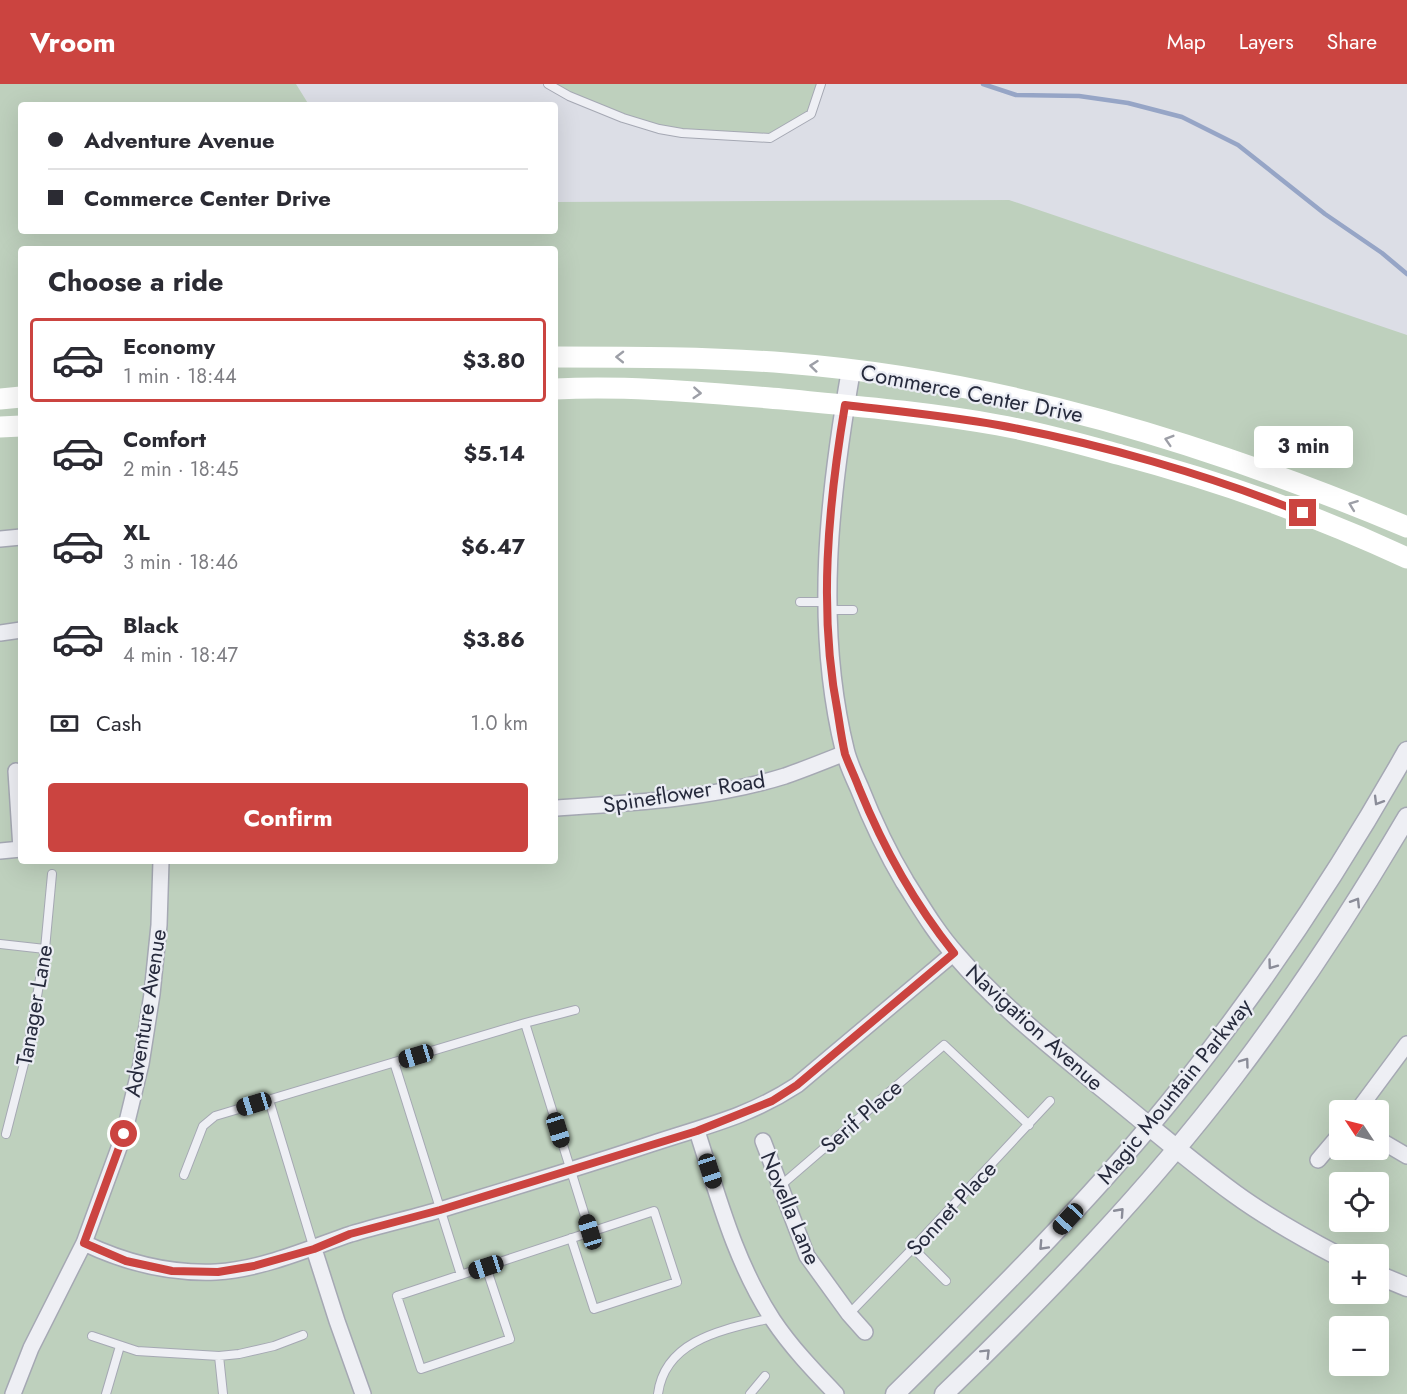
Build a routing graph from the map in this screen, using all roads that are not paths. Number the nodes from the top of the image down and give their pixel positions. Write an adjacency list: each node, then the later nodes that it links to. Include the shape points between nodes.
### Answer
1 (548, 84): 2 (lane, via 623,118 659,129 770,138 811,114)
2 (821, 84)
3 (558, 357): 4 (main road, Commerce Center Drive, one-way to 3, via 729,360)
4 (851, 370): 8 (street, Navigation Avenue); 11 (main road, Commerce Center Drive, one-way to 4, via 1297,483 1090,416 992,392)
5 (558, 389): 8 (main road, Commerce Center Drive, one-way to 8, via 625,388)
6 (18, 397): 7 (main road)
7 (0, 399)
8 (845, 405): 14 (main road, Commerce Center Drive, via 1000,426 1169,467 1285,506); 16 (street, Navigation Avenue, via 830,528)
9 (18, 426): 10 (main road)
10 (0, 427)
11 (1407, 527)
12 (18, 537): 13 (street)
13 (0, 539)
14 (1407, 558)
15 (800, 602): 16 (lane)
16 (826, 606): 17 (lane); 21 (street, Navigation Avenue, via 831,680)
17 (852, 610)
18 (18, 630): 19 (street)
19 (0, 633)
20 (1407, 751): 41 (street, Magic Mountain Parkway, one-way to 41, via 1289,942)
21 (845, 753): 24 (street, Spineflower Road, via 784,776 722,790 648,802); 32 (street, Navigation Avenue, via 888,854)
22 (18, 771): 23 (street)
23 (0, 772)
24 (558, 808)
25 (1407, 817): 47 (street, Magic Mountain Parkway, one-way to 25, via 1295,994)
26 (18, 849): 27 (street)
27 (0, 851)
28 (161, 864): 56 (street, Adventure Avenue, via 159,924 141,1064 124,1134)
29 (52, 874): 31 (lane, Tanager Lane)
30 (0, 944): 31 (lane)
31 (45, 949): 43 (lane, Tanager Lane, via 29,1044)
32 (954, 953): 41 (street, Navigation Avenue, via 993,995); 42 (street, via 797,1085 772,1101)
33 (575, 1010): 34 (lane)
34 (525, 1023): 36 (lane); 50 (lane)
35 (1407, 1044): 38 (street)
36 (394, 1062): 37 (lane); 53 (lane)
37 (269, 1100): 51 (lane, via 208,1120); 58 (lane)
38 (1366, 1100)
39 (1050, 1101): 40 (lane, Sonnet Place)
40 (1029, 1125): 52 (lane, Serif Place, via 944,1045); 57 (lane, Sonnet Place)
41 (1149, 1127): 47 (street, Navigation Avenue); 80 (street, Magic Mountain Parkway, one-way to 80, via 1016,1275)
42 (697, 1131): 50 (street); 66 (street, via 741,1261)
43 (6, 1134)
44 (763, 1141): 52 (street, Novella Lane)
45 (1389, 1146): 48 (street)
46 (1329, 1147): 49 (street)
47 (1176, 1148): 59 (street, Navigation Avenue, via 1236,1195); 81 (street, Magic Mountain Parkway, one-way to 47, via 1051,1288)
48 (1407, 1156)
49 (1318, 1160)
50 (571, 1170): 53 (street); 54 (lane)
51 (184, 1175)
52 (779, 1187): 65 (street, Novella Lane, via 807,1256)
53 (440, 1210): 58 (street, via 350,1234); 61 (lane)
54 (590, 1232): 55 (lane); 55 (lane, via 654,1211 677,1282 594,1309)
55 (571, 1239): 60 (lane)
56 (84, 1243): 58 (street, via 126,1261 193,1272 254,1266); 73 (street, Adventure Avenue, via 30,1348)
57 (913, 1248): 63 (lane); 65 (lane, Sonnet Place)
58 (314, 1249): 76 (street)
59 (1329, 1251)
60 (486, 1267): 61 (lane); 61 (lane, via 510,1339 421,1369 397,1296)
61 (461, 1275)
62 (1389, 1280): 64 (street)
63 (946, 1281)
64 (1407, 1287)
65 (849, 1314): 67 (street, Novella Lane)
66 (772, 1318): 77 (lane, via 718,1331 693,1342 666,1369); 79 (street)
67 (866, 1332)
68 (303, 1335): 71 (lane, via 274,1346)
69 (92, 1336): 70 (lane)
70 (120, 1346): 71 (lane, via 164,1354); 74 (lane)
71 (219, 1356): 75 (lane)
72 (765, 1376): 78 (lane)
73 (13, 1394)
74 (106, 1394)
75 (223, 1394)
76 (363, 1394)
77 (658, 1394)
78 (750, 1394)
79 (836, 1394)
80 (895, 1394)
81 (944, 1394)

